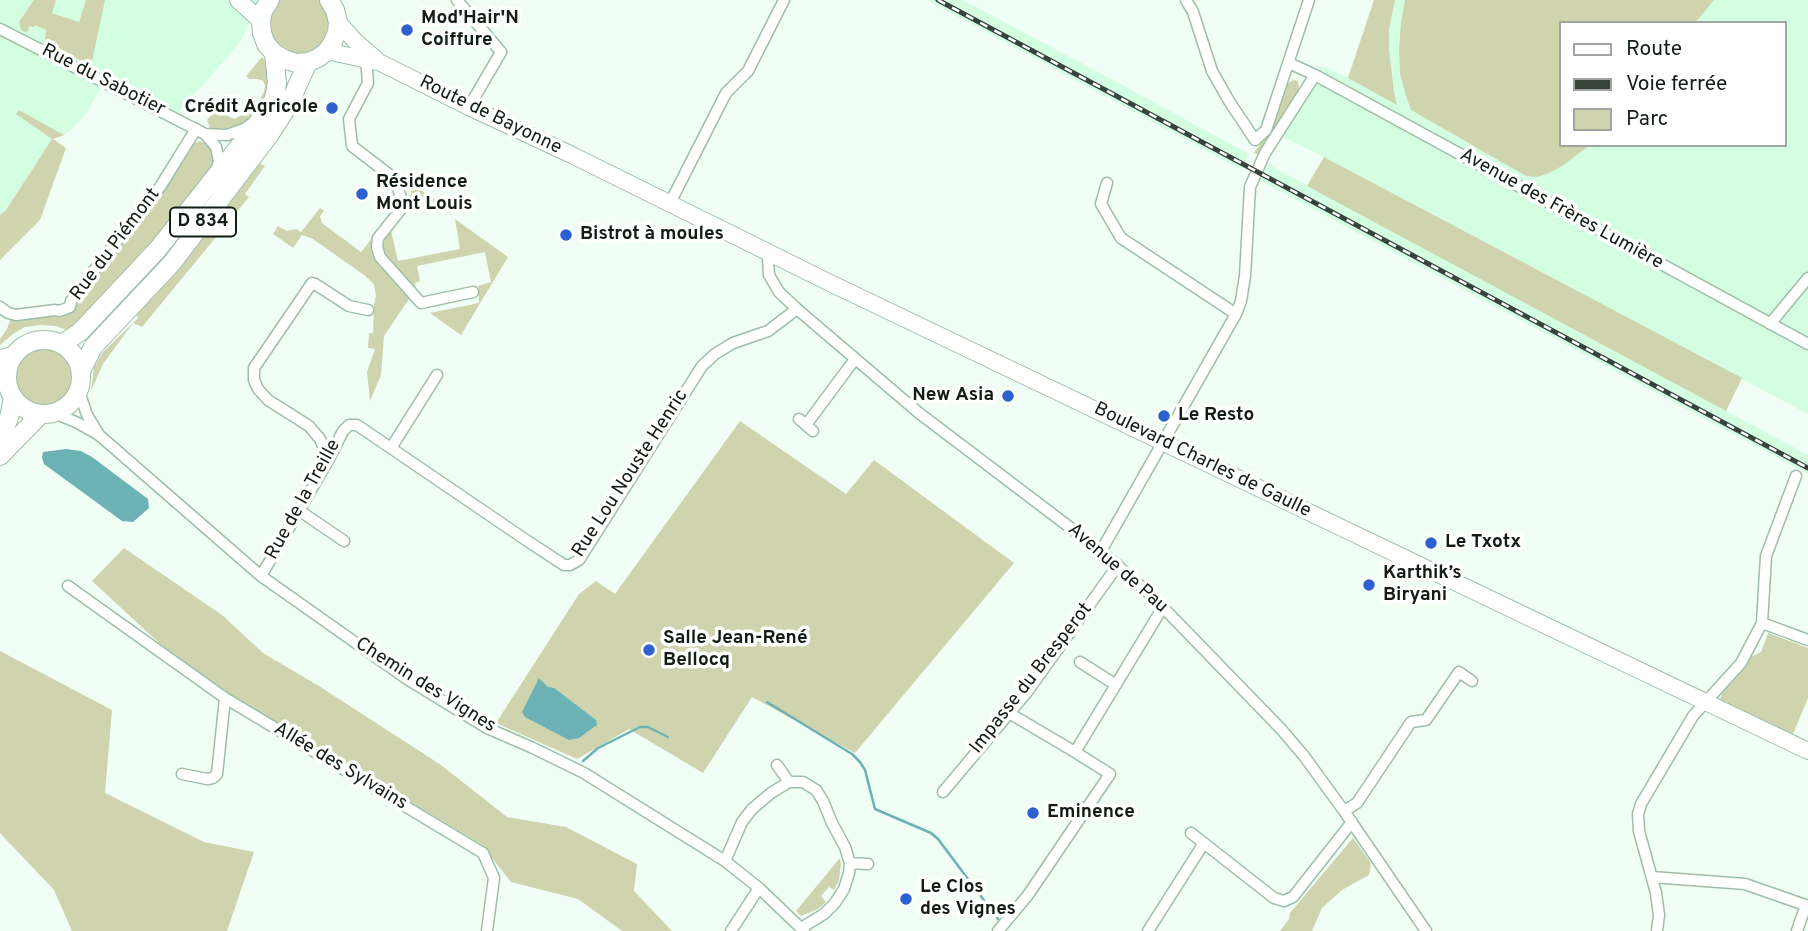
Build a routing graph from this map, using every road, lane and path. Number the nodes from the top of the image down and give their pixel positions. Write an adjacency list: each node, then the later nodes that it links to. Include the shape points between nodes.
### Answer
1 (238, 0): 8 (main road)
2 (270, 0): 8 (main road)
3 (328, 0): 9 (main road)
4 (457, 0): 18 (street, via 501,52)
5 (784, 0): 24 (street, via 748,71 726,93)
6 (1186, 0): 16 (street, via 1212,71 1255,140 1266,130)
7 (1309, 0): 11 (street)
8 (261, 21): 13 (main road, Rue du Piémont, via 266,44)
9 (338, 22): 12 (main road); 14 (main road, Route de Bayonne)
10 (0, 29): 20 (street, Rue du Sabotier)
11 (1293, 50): 16 (street); 17 (street)
12 (327, 51): 14 (main road, Route de Bayonne); 15 (main road)
13 (274, 53): 15 (main road, via 284,60); 19 (main road, Rue du Piémont / D 834, via 277,83)
14 (373, 61): 18 (main road, Route de Bayonne); 27 (street, via 368,83 349,119 352,146 395,179 403,204 378,238 380,257 421,303)
15 (308, 62): 37 (main road, D 834, via 270,134 172,263 93,347)
16 (1289, 63): 17 (street, Avenue des Frères Lumière)
17 (1315, 75): 31 (street, via 1265,153 1250,187 1245,276); 32 (street, Avenue des Frères Lumière)
18 (469, 107): 21 (main road, Route de Bayonne)
19 (264, 115): 20 (street, via 236,133); 22 (main road, Rue du Piémont / D 834)
20 (200, 132): 22 (street, via 218,153); 29 (street, Rue du Piémont, via 70,307 16,315)
21 (598, 168): 24 (main road, Boulevard Charles de Gaulle)
22 (214, 179): 33 (main road, Rue du Piémont / D 834, via 158,249 80,332)
23 (1107, 183): 31 (street, via 1101,204 1121,238)
24 (670, 203): 25 (main road, Boulevard Charles de Gaulle)
25 (770, 254): 28 (street, Avenue de Pau, via 769,275); 47 (main road, Boulevard Charles de Gaulle)
26 (1808, 278): 32 (street)
27 (473, 292)
28 (797, 309): 36 (street, Avenue de Pau); 48 (street, Rue Lou Nouste Henric, via 768,331 733,344 702,366 579,560 570,565)
29 (4, 310)
30 (368, 310): 50 (street, via 349,306 312,284 254,368 258,389 309,426)
31 (1236, 314): 47 (street)
32 (1770, 324): 34 (street, Avenue des Frères Lumière)
33 (62, 344): 35 (main road, via 31,342); 37 (main road, via 78,360)
34 (1808, 344)
35 (7, 356): 39 (main road)
36 (855, 359): 44 (street); 54 (street, Avenue de Pau)
37 (81, 371): 40 (main road)
38 (437, 376): 48 (street)
39 (3, 378): 41 (main road)
40 (79, 391): 42 (main road, via 65,409); 45 (street, Chemin des Vignes)
41 (13, 398): 42 (main road, via 30,412); 46 (main road)
42 (47, 414): 45 (street, Chemin des Vignes, via 78,422); 49 (main road)
43 (349, 425): 48 (street, Rue Lou Nouste Henric, via 357,425); 50 (street, Rue de la Treille)
44 (806, 425)
45 (99, 435): 56 (street, Chemin des Vignes)
46 (0, 438)
47 (1164, 443): 54 (street); 65 (main road, Boulevard Charles de Gaulle)
48 (391, 448)
49 (0, 456)
50 (329, 459): 52 (street, Rue de la Treille)
51 (1796, 476): 59 (street, via 1766,556)
52 (300, 511): 53 (street); 56 (street, Rue de la Treille)
53 (344, 541)
54 (1101, 551): 55 (street, Avenue de Pau)
55 (1118, 565): 58 (street, Avenue de Pau); 66 (street, Impasse du Bresperot)
56 (261, 576): 77 (street, Chemin des Vignes, via 407,679 487,728 584,774)
57 (68, 586): 64 (street, Allée des Sylvains)
58 (1163, 607): 63 (street); 73 (street, Avenue de Pau, via 1281,729)
59 (1762, 623): 60 (street); 65 (street, via 1741,663)
60 (1808, 640)
61 (1080, 662): 63 (street)
62 (1472, 681): 73 (street, via 1459,672 1426,720 1410,722 1357,803)
63 (1116, 685): 68 (street)
64 (225, 698): 70 (street, via 217,774 207,779); 84 (street, Allée des Sylvains, via 483,853 494,877)
65 (1706, 702): 67 (main road, Boulevard Charles de Gaulle); 80 (street, via 1640,804 1639,831)
66 (1009, 713): 68 (street); 72 (street, Impasse du Bresperot)
67 (1808, 751)
68 (1075, 752): 86 (street, via 1110,774 1028,895)
69 (777, 765): 71 (street)
70 (182, 774)
71 (789, 782): 77 (street, via 752,809); 78 (street, via 803,782 816,790)
72 (943, 792)
73 (1344, 811): 74 (street, Avenue de Pau)
74 (1352, 822): 76 (street, via 1293,897 1284,901); 88 (street, Avenue de Pau)
75 (1191, 833): 76 (street)
76 (1204, 844): 87 (street)
77 (725, 861): 81 (street, Chemin des Vignes)
78 (850, 863): 79 (street); 83 (street, via 844,890 835,903)
79 (868, 864)
80 (1652, 877): 82 (street, via 1745,884); 89 (street)
81 (759, 888): 83 (street, Chemin des Vignes); 85 (street)
82 (1807, 906): 90 (street)
83 (802, 929)
84 (486, 931)
85 (731, 931)
86 (998, 931)
87 (1148, 931)
88 (1426, 931)
89 (1657, 931)
90 (1797, 931)

